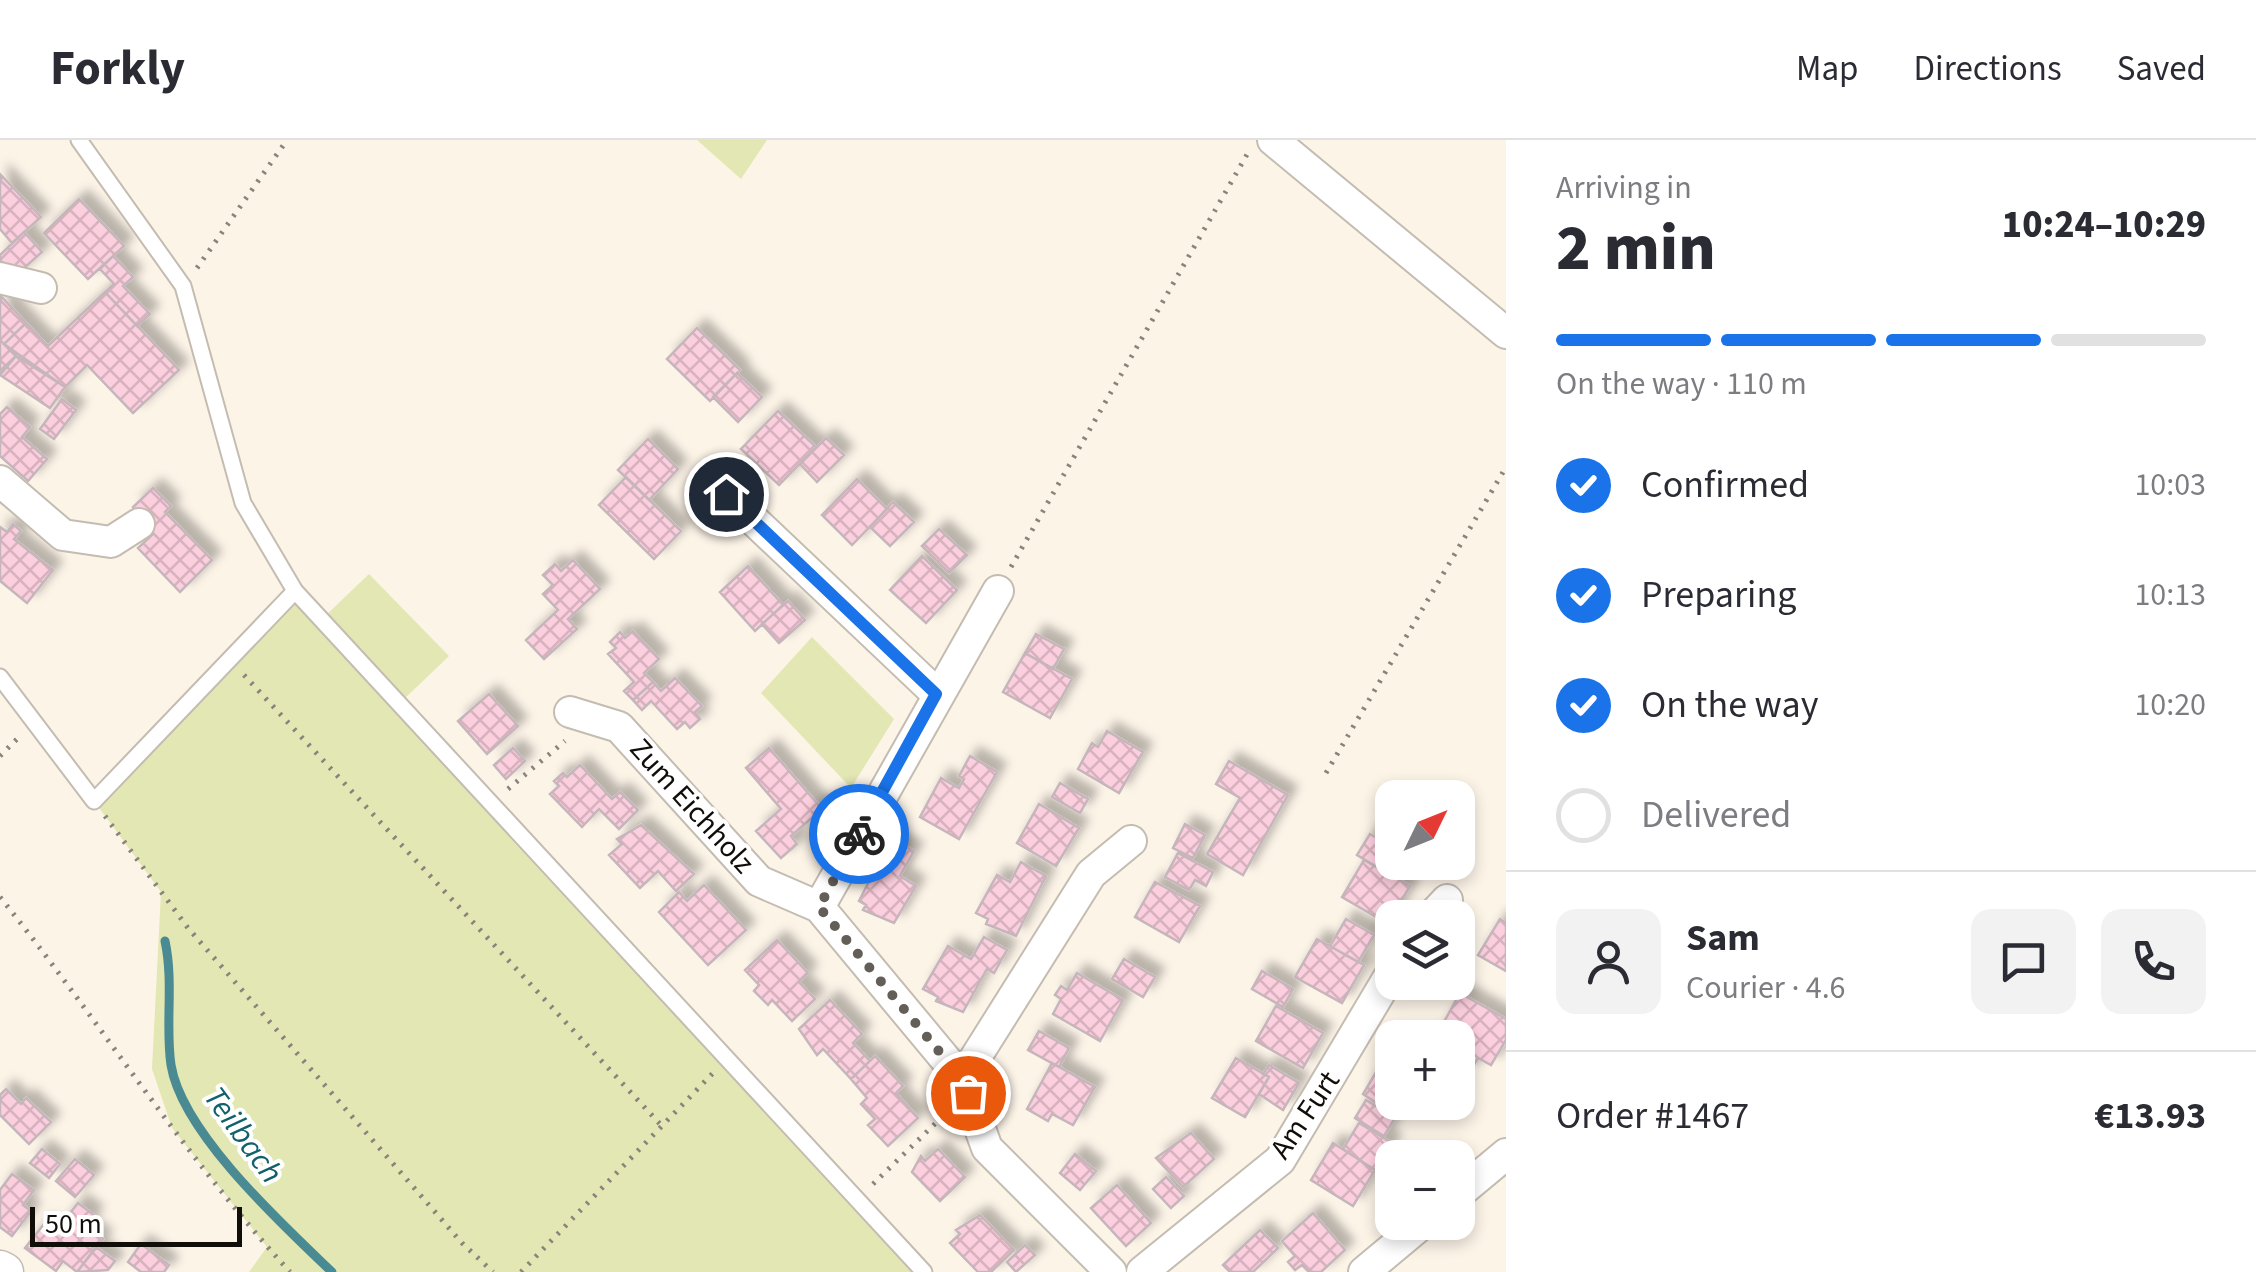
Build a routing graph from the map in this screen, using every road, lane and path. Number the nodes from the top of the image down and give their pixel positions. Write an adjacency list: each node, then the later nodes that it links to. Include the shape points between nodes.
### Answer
1 (79, 140): 6 (lane)
2 (287, 140): 6 (path)
3 (1255, 140): 14 (path)
4 (1273, 140): 8 (street)
5 (0, 278): 7 (street)
6 (183, 286): 13 (lane, via 243,503)
7 (41, 288)
8 (1506, 333)
9 (1506, 467): 19 (path)
10 (0, 482): 12 (street, via 63,534 111,542)
11 (726, 494): 17 (street)
12 (139, 524)
13 (295, 591): 15 (lane); 21 (lane)
14 (998, 591): 17 (street)
15 (229, 658): 20 (lane); 28 (path)
16 (0, 677): 20 (lane)
17 (936, 694): 24 (street)
18 (581, 715): 21 (path); 24 (street, Zum Eichholz, via 619,727 760,881)
19 (1326, 773)
20 (94, 801): 34 (path, via 188,928)
21 (490, 804): 26 (lane)
22 (1131, 841): 27 (street, via 1090,874)
23 (0, 897): 33 (path, via 230,1204)
24 (819, 907): 27 (street, Zum Eichholz)
25 (1375, 1000): 38 (street, Am Furt, via 1287,1150)
26 (726, 1060): 28 (path); 31 (lane)
27 (965, 1086): 31 (path); 37 (street, Zum Eichholz, via 986,1148)
28 (660, 1124): 35 (path)
29 (1506, 1154): 30 (street)
30 (1475, 1180)
31 (856, 1200): 36 (lane)
32 (1402, 1240): 39 (street)
33 (290, 1272)
34 (493, 1272)
35 (520, 1272)
36 (924, 1272)
37 (1111, 1272)
38 (1142, 1272)
39 (1364, 1272)

